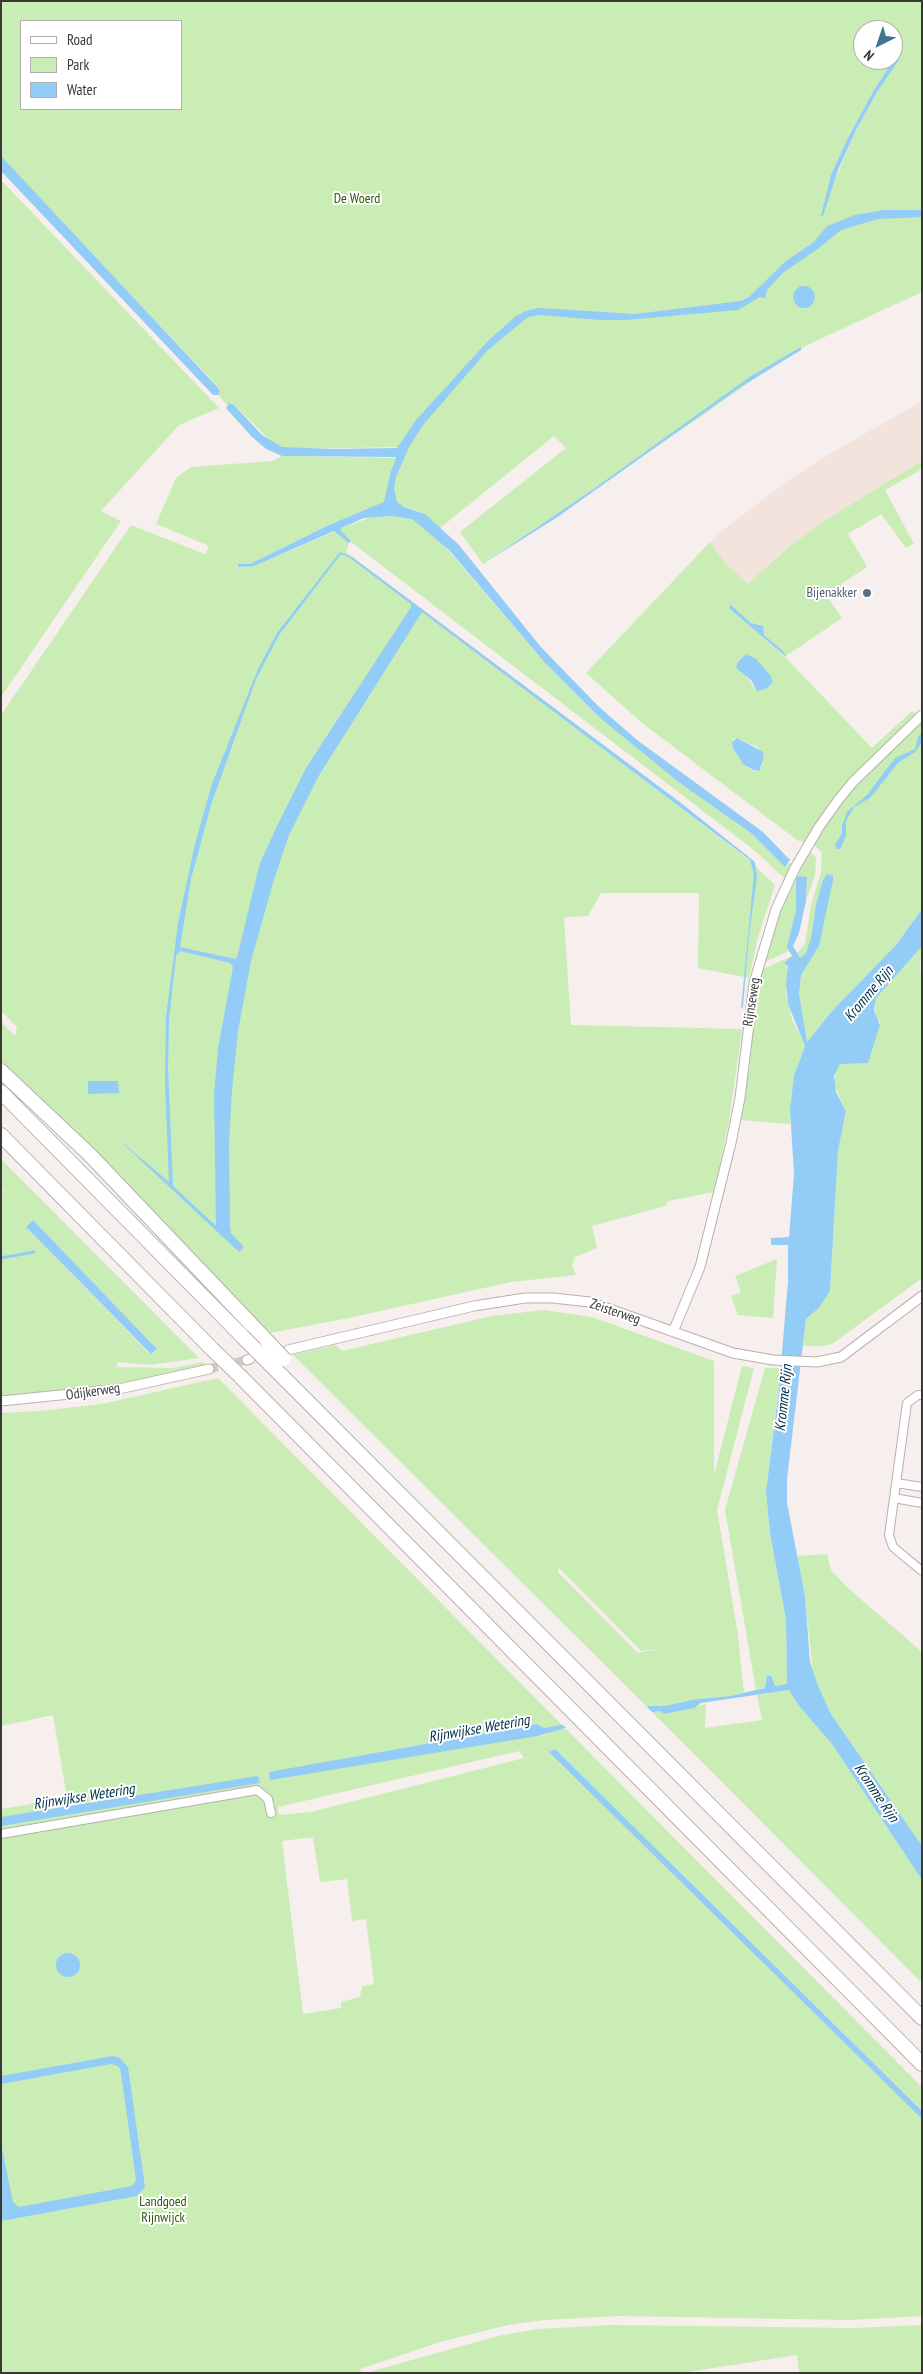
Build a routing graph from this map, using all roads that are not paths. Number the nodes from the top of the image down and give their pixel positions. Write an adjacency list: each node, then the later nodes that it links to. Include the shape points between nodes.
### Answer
1 (922, 716): 6 (street, Rijnseweg, via 839,799 795,868 776,909 754,982 740,1098 731,1143 700,1266)
2 (1, 1071): 7 (highway, bridge, via 90,1155 267,1340)
3 (1, 1092): 10 (highway, bridge)
4 (1, 1135): 20 (highway, bridge)
5 (922, 1296): 6 (street, Zeisterweg, via 841,1357 821,1362 776,1360 733,1353)
6 (673, 1332): 7 (street, Zeisterweg, via 590,1302 525,1298 474,1306)
7 (286, 1354): 10 (highway)
8 (209, 1369): 11 (street, Odijkerweg, via 111,1390)
9 (922, 1395): 12 (street, via 907,1403)
10 (305, 1398): 19 (highway)
11 (1, 1401)
12 (896, 1483): 13 (street); 14 (street)
13 (922, 1487)
14 (894, 1498): 15 (street); 16 (street, via 892,1547)
15 (922, 1503)
16 (922, 1571)
17 (271, 1813): 18 (street, via 268,1799 257,1790)
18 (1, 1834)
19 (922, 2018)
20 (922, 2064)

